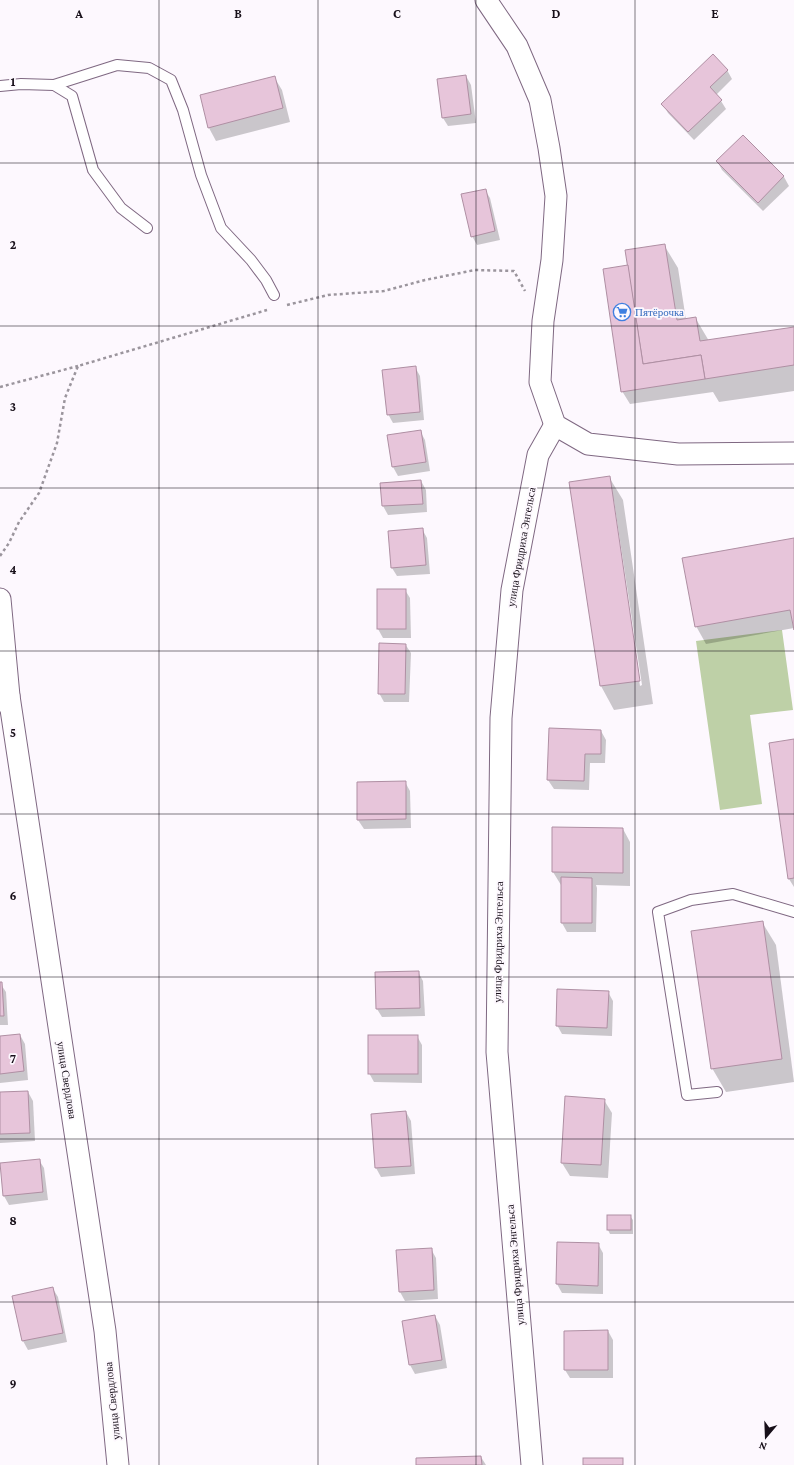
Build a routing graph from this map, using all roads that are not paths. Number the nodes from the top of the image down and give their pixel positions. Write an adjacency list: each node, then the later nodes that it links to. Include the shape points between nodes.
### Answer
1 (486, 0): 6 (street, via 517,46 540,100 549,148 556,196 552,260 542,320 540,382)
2 (0, 86): 3 (lane)
3 (54, 86): 4 (lane, via 72,96 93,170 121,208); 5 (lane, via 117,65 149,68 171,80 221,228 252,260)
4 (147, 228)
5 (274, 295)
6 (554, 425): 7 (street, via 588,444 678,454); 13 (street, улица Фридриха Энгельса, via 538,455 512,590 501,718 497,1052)
7 (794, 453)
8 (0, 599): 9 (street)
9 (4, 698): 12 (street, улица Свердлова, via 105,1331)
10 (794, 912): 11 (lane, via 733,894 691,900 658,912 687,1096)
11 (716, 1092)
12 (118, 1465)
13 (532, 1465)

